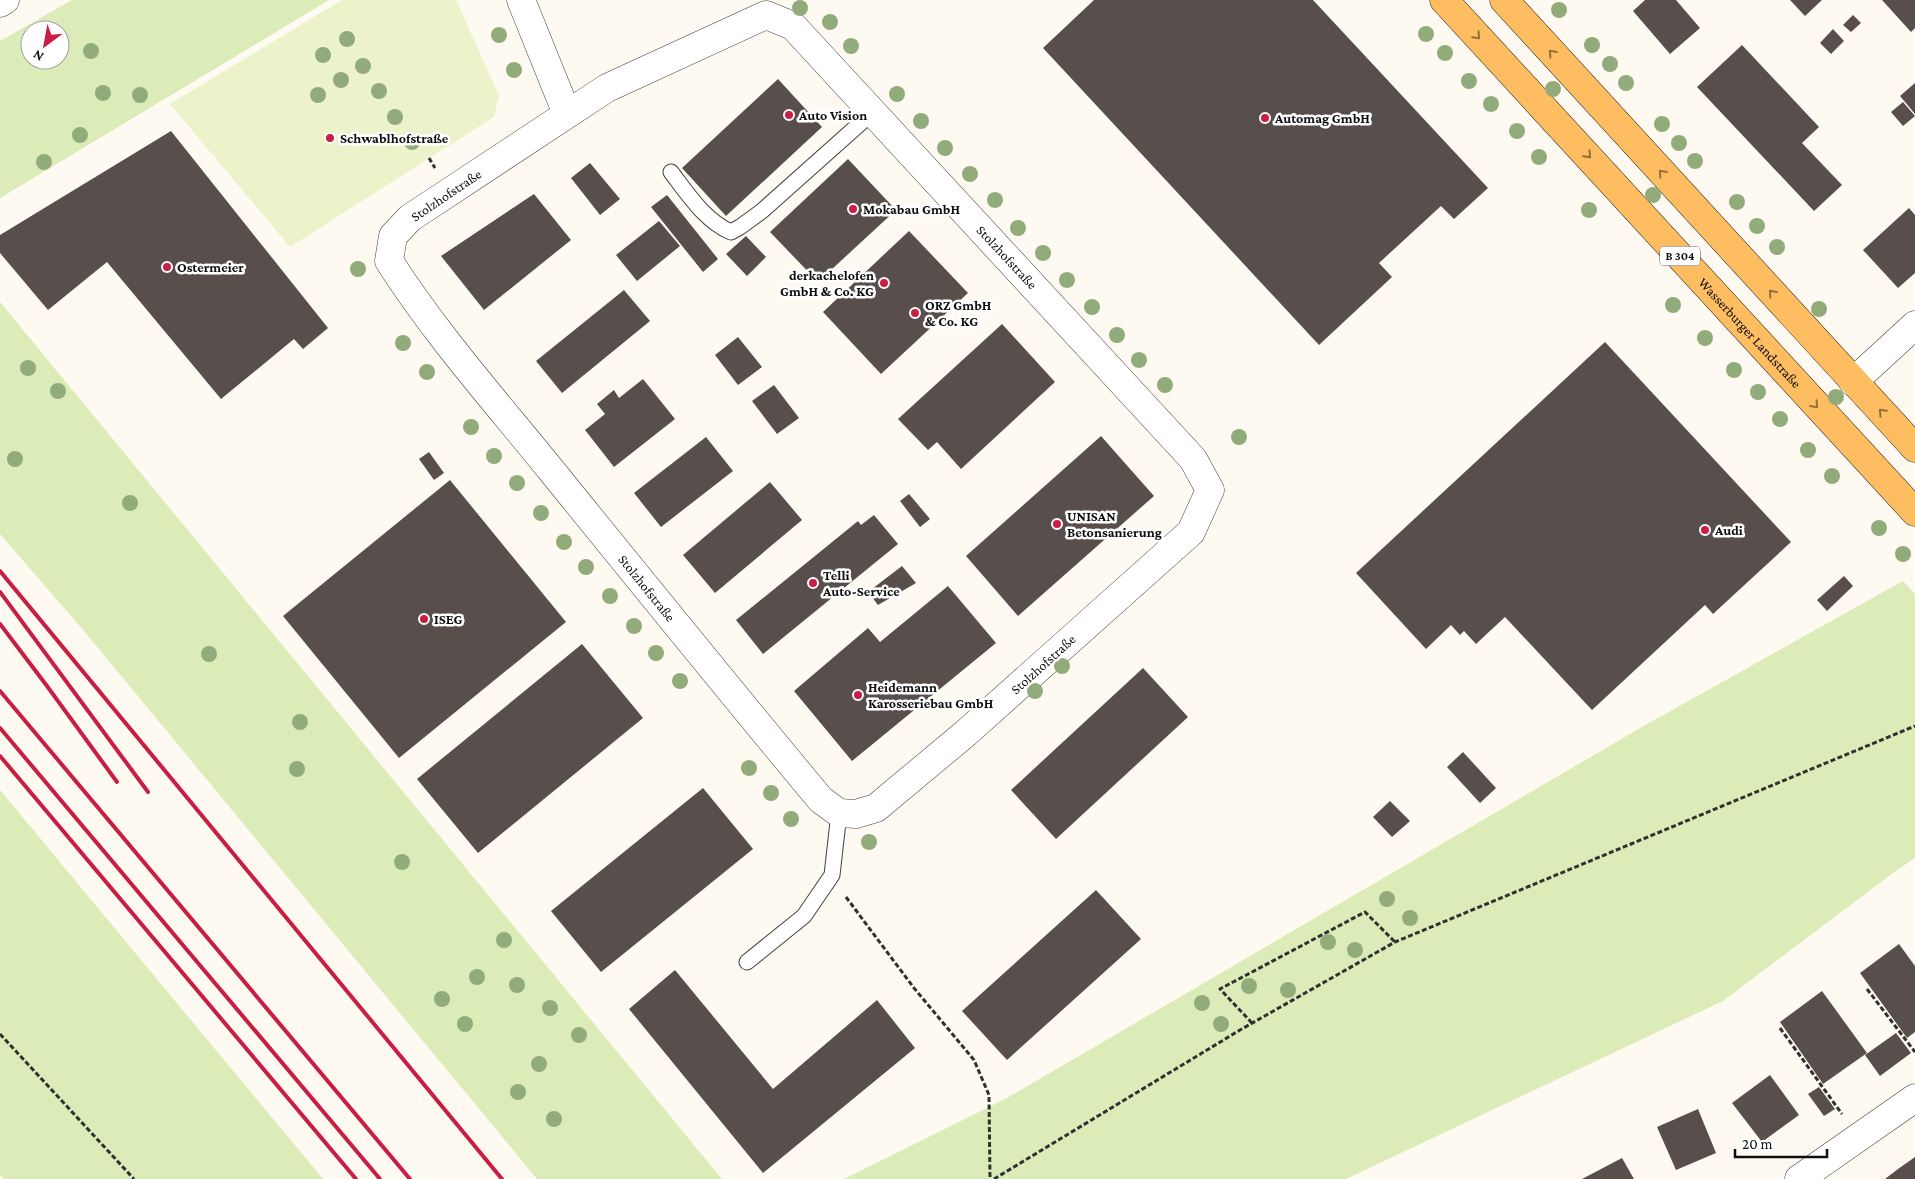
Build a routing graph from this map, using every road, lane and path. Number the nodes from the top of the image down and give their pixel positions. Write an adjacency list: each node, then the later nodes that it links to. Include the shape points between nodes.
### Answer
1 (5, 0): 5 (street)
2 (521, 0): 7 (street)
3 (1444, 0): 14 (main road, Wasserburger Landstraße / B 304, one-way to 14)
4 (1504, 0): 12 (main road, one-way to 4)
5 (0, 3)
6 (873, 112): 7 (street, Stolzhofstraße, via 793,26 766,15 607,88); 10 (lane, via 762,211 731,232 722,228 695,203); 16 (street, Stolzhofstraße, via 1193,458 1210,490 1191,532 966,733 876,808 856,814)
7 (567, 114): 16 (street, Stolzhofstraße, via 410,218 393,236 389,262 419,306 721,680 821,800)
8 (429, 158): 9 (path)
9 (435, 168)
10 (671, 172)
11 (1915, 325): 12 (street)
12 (1853, 382): 13 (main road, one-way to 12)
13 (1915, 448)
14 (1915, 512)
15 (1915, 726): 18 (path)
16 (839, 813): 17 (lane)
17 (832, 875): 19 (lane, via 804,916); 28 (path, via 914,988 974,1060 989,1095)
18 (1395, 942): 21 (path); 21 (path, via 1365,912 1220,989)
19 (747, 962)
20 (1867, 990): 24 (path)
21 (1252, 1023): 29 (path)
22 (1780, 1028): 26 (path)
23 (0, 1034): 27 (path)
24 (1915, 1052)
25 (1915, 1098): 30 (street)
26 (1847, 1121)
27 (134, 1179)
28 (990, 1179)
29 (994, 1179)
30 (1799, 1179)

